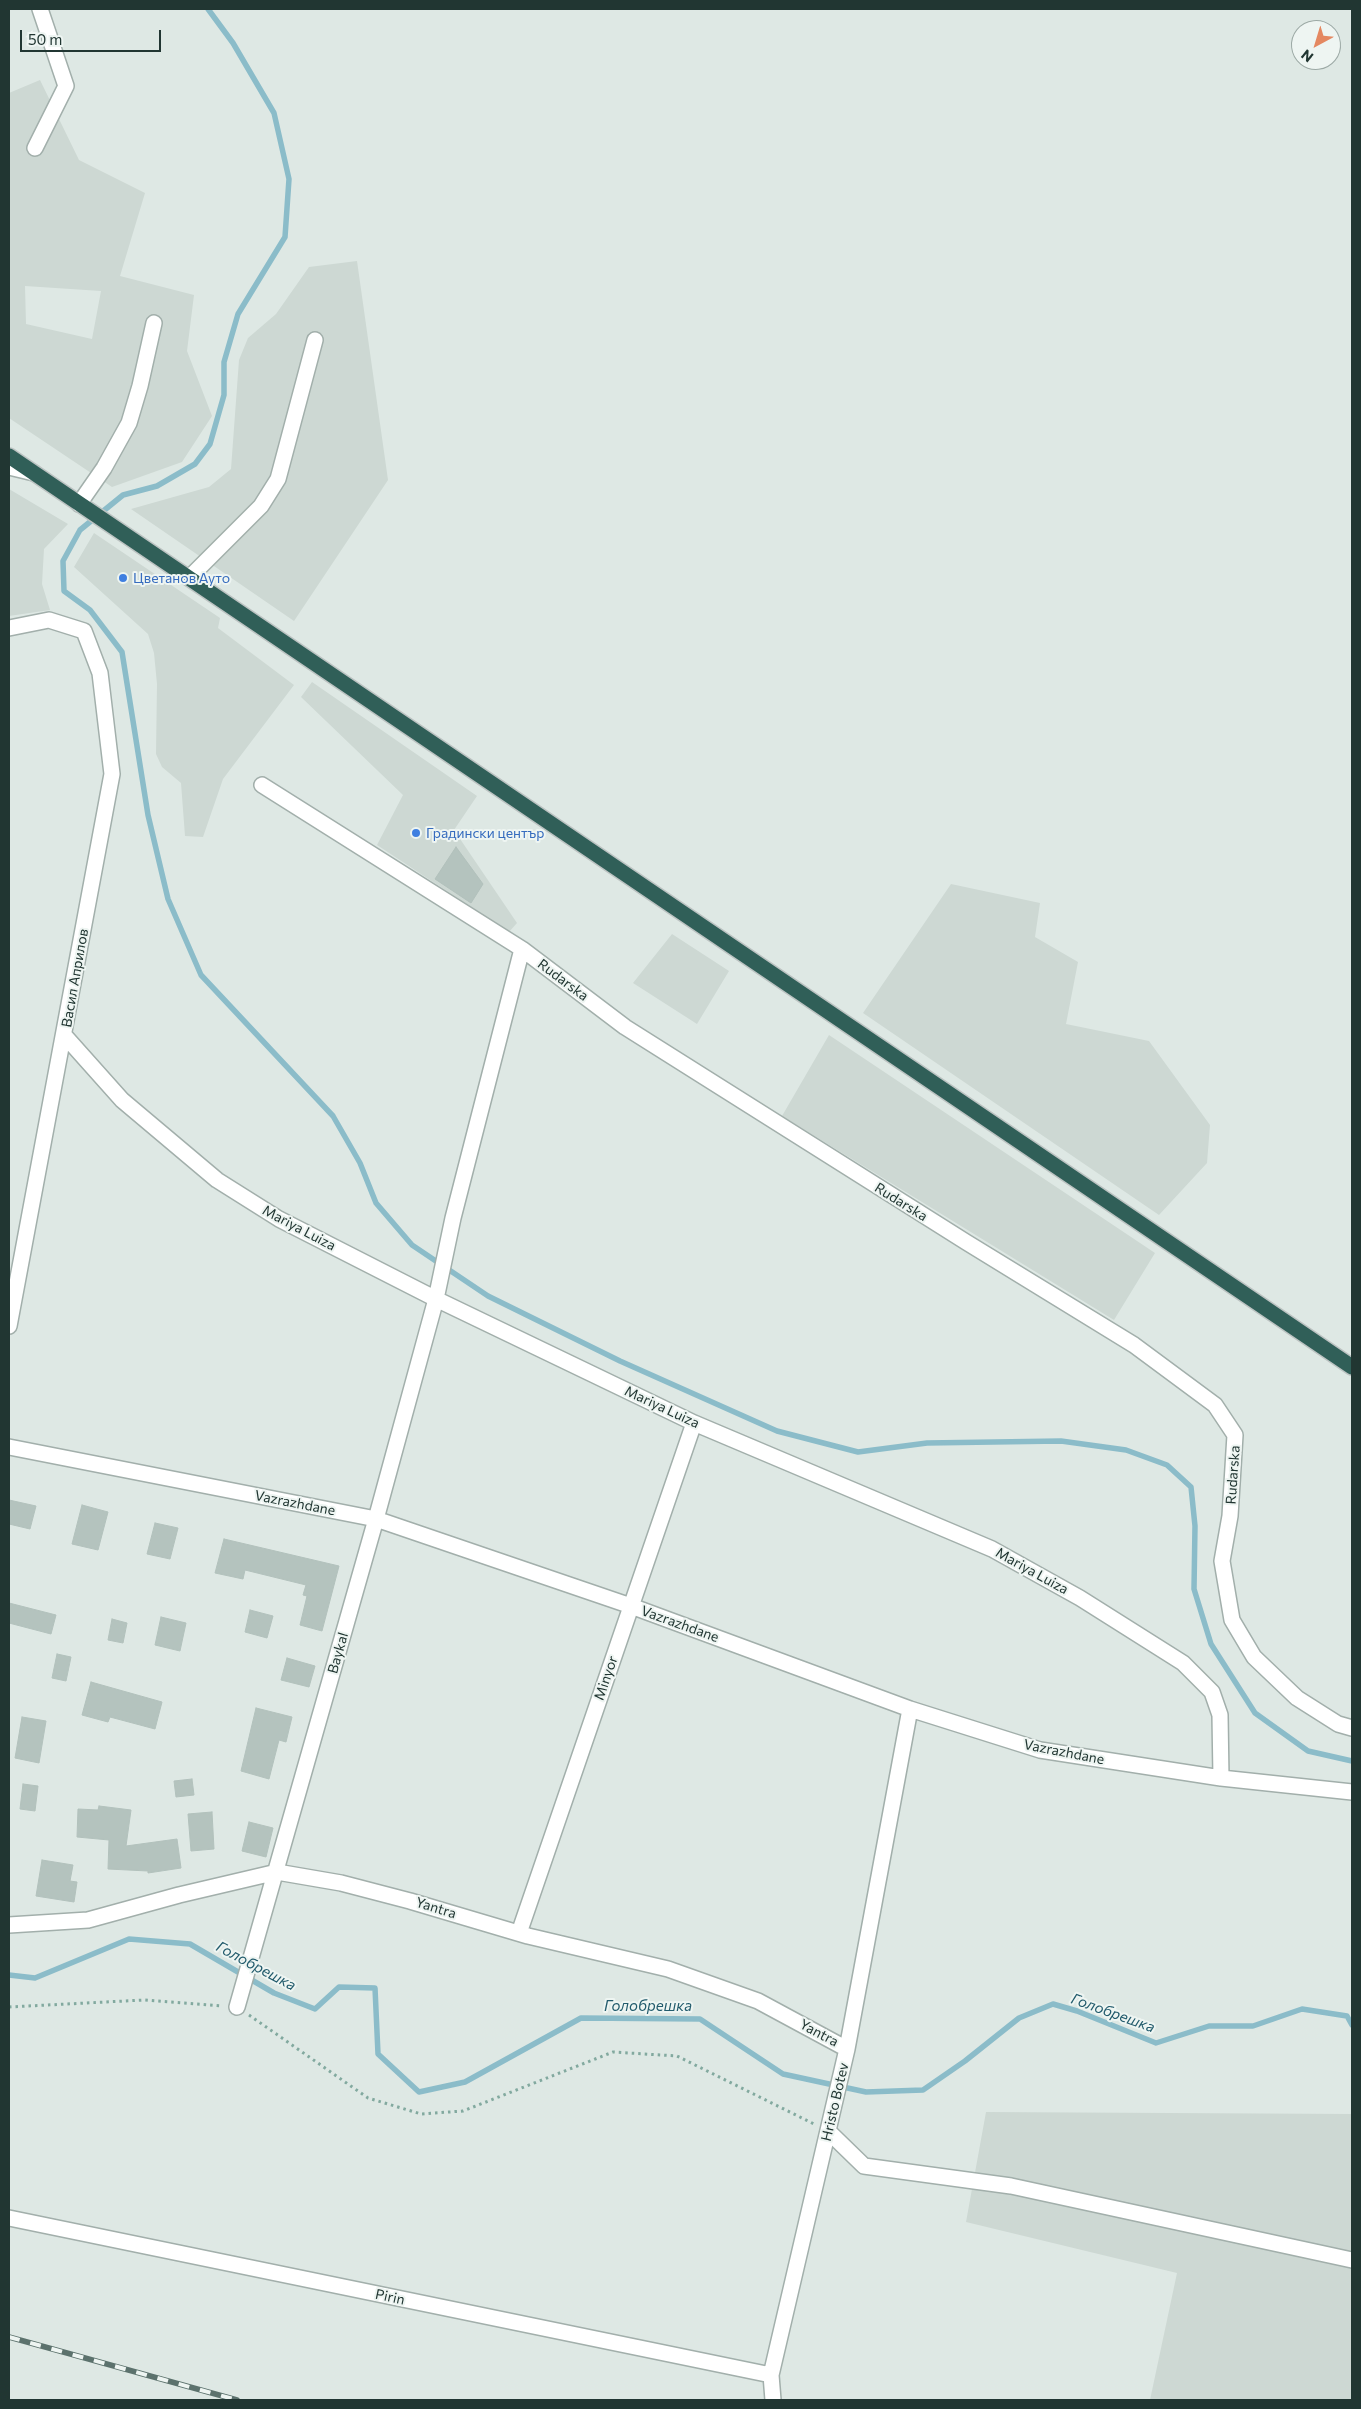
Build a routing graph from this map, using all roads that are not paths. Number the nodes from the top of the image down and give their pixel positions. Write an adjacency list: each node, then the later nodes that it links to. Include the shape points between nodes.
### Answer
1 (40, 9): 2 (street, via 66,86)
2 (35, 148)
3 (154, 323): 8 (street, via 129,423)
4 (315, 340): 9 (street, via 278,479 262,506)
5 (9, 456): 7 (highway)
6 (9, 467): 7 (street)
7 (35, 474): 8 (highway)
8 (83, 506): 9 (highway)
9 (189, 578): 16 (highway)
10 (9, 628): 13 (street, Васил Априлов, via 49,620 84,631 100,673 112,774)
11 (262, 786): 12 (street, Rudarska)
12 (522, 950): 14 (street, Baykal); 22 (street, Rudarska, via 625,1027 1134,1345 1215,1405 1235,1435 1230,1516 1222,1561 1232,1620 1254,1657 1297,1698 1338,1724)
13 (64, 1035): 14 (street, Mariya Luiza, via 122,1100 217,1180 279,1219); 15 (street, Васил Априлов)
14 (436, 1299): 17 (street, Mariya Luiza); 19 (street, Baykal)
15 (9, 1326)
16 (1352, 1367)
17 (694, 1423): 20 (street, Minyor); 23 (street, Mariya Luiza, via 992,1549 1080,1598 1183,1663 1212,1692 1220,1715)
18 (9, 1446): 19 (street, Vazrazhdane)
19 (376, 1519): 20 (street, Vazrazhdane); 25 (street, Baykal)
20 (631, 1606): 21 (street, Vazrazhdane); 27 (street, Minyor)
21 (910, 1710): 23 (street, Vazrazhdane, via 1040,1750); 29 (street, Hristo Botev)
22 (1352, 1728)
23 (1221, 1778): 24 (street, Vazrazhdane)
24 (1352, 1792)
25 (277, 1872): 26 (street, Yantra, via 88,1920); 27 (street, Yantra, via 410,1900); 28 (street, Baykal)
26 (9, 1925)
27 (519, 1933): 29 (street, Yantra, via 668,1969 758,2000)
28 (238, 2007)
29 (846, 2054): 30 (street, Hristo Botev)
30 (828, 2131): 32 (street, via 864,2166 1011,2186); 33 (street, Hristo Botev)
31 (9, 2218): 33 (street, Pirin)
32 (1352, 2260)
33 (771, 2375): 34 (street, Hristo Botev)
34 (773, 2400)

